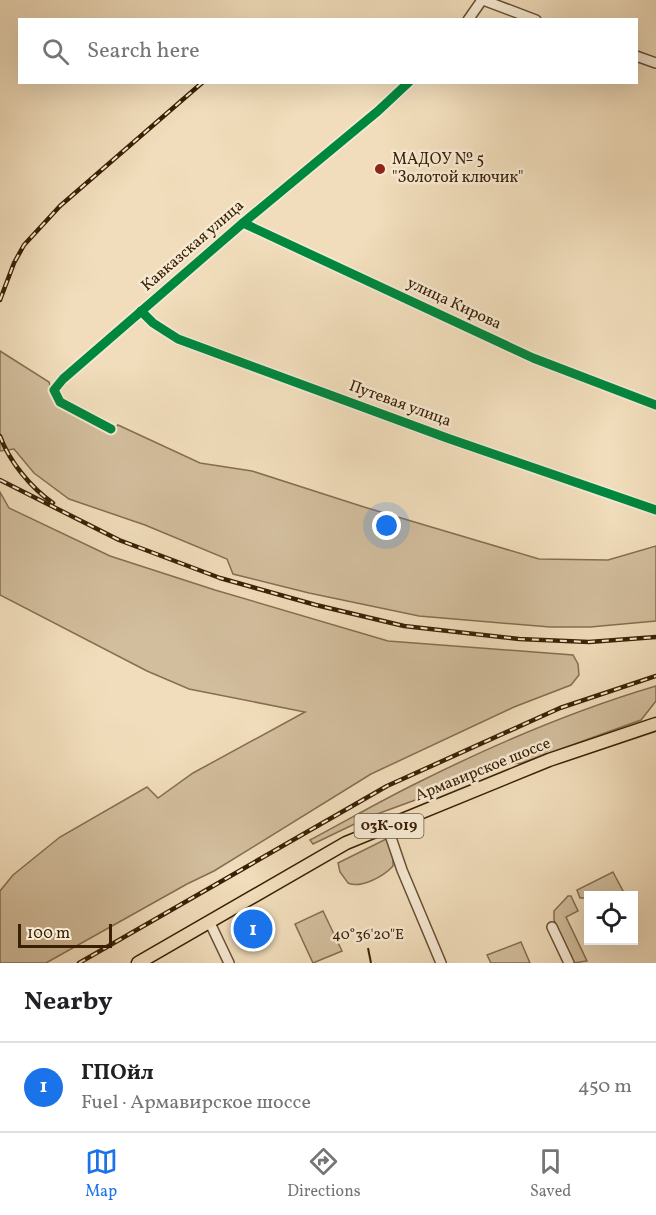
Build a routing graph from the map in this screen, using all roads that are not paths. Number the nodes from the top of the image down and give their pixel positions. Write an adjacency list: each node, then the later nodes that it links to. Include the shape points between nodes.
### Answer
1 (483, 0): 2 (street); 3 (street)
2 (470, 18)
3 (531, 18)
4 (638, 57): 5 (street)
5 (656, 63)
6 (407, 84): 7 (street, Кавказская улица)
7 (243, 223): 8 (street, Кавказская улица); 9 (street, улица Кирова, via 533,358)
8 (141, 311): 10 (street, Кавказская улица, via 54,390 60,402); 11 (street, Путевая улица, via 178,339)
9 (656, 405)
10 (111, 429)
11 (656, 510)
12 (656, 724): 13 (main road, Армавирское шоссе / 03К-019, via 549,760)
13 (387, 826): 14 (main road, Армавирское шоссе / 03К-019, via 324,855); 18 (street)
14 (210, 923): 16 (main road, Армавирское шоссе / 03К-019); 17 (street)
15 (552, 927): 19 (street)
16 (138, 963)
17 (229, 963)
18 (441, 963)
19 (569, 963)

